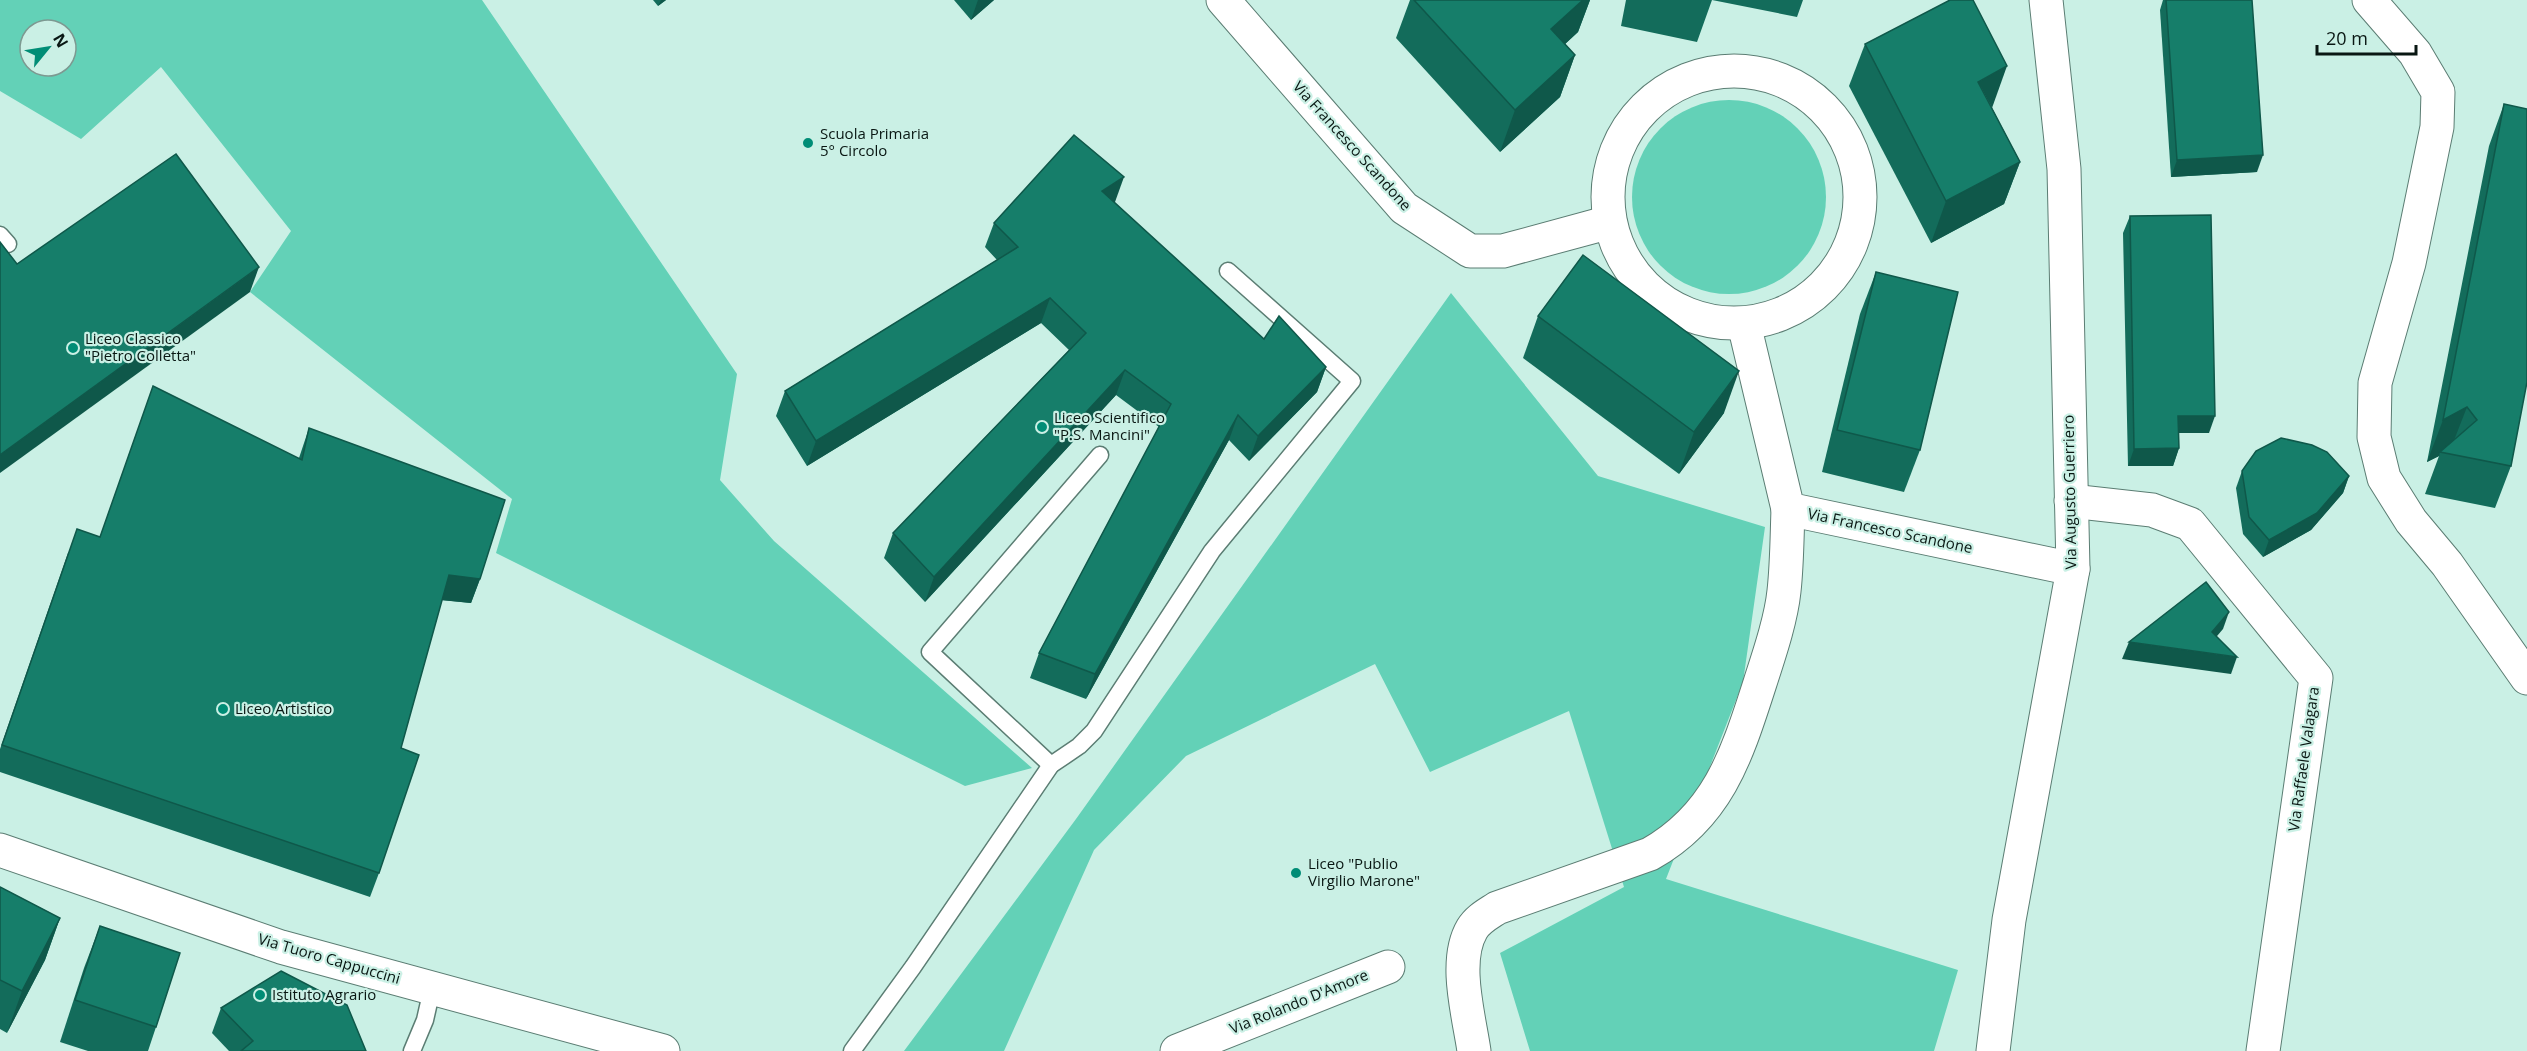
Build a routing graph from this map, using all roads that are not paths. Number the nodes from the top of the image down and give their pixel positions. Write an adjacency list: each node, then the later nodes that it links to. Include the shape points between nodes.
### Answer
1 (1223, 0): 4 (street, Via Francesco Scandone, via 1404,208 1470,251 1503,251)
2 (2046, 0): 8 (street, Via Augusto Guerriero, via 2064,169)
3 (2369, 0): 11 (street, via 2415,53 2438,92 2437,127 2409,263 2375,383 2374,437 2384,478 2411,521 2447,564)
4 (1610, 222): 6 (street, via 1623,257 1644,286 1673,309 1708,322); 6 (street, via 1608,179 1622,137 1649,102 1686,79 1728,70 1772,76 1811,95 1840,128 1858,168 1860,212 1848,254 1822,289 1787,314)
5 (1228, 271): 12 (lane, via 1352,381 1212,551 1094,731)
6 (1744, 324): 9 (street, Via Francesco Scandone)
7 (1100, 455): 12 (lane, via 930,652)
8 (2071, 501): 10 (street, Via Augusto Guerriero); 22 (street, Via Raffaele Valagara, via 2152,510 2190,524 2316,678)
9 (1788, 509): 10 (street, Via Francesco Scandone); 20 (street, via 1784,593 1740,745 1724,780 1700,815 1673,841 1650,854 1497,908 1472,929 1463,975)
10 (2073, 569): 21 (street, Via Augusto Guerriero, via 2009,920)
11 (2527, 678)
12 (1051, 765): 18 (lane)
13 (0, 850): 15 (street, Via Tuoro Cappuccini, via 281,947)
14 (1388, 967): 19 (street, Via Rolando D'Amore)
15 (432, 988): 16 (lane); 17 (street, Via Tuoro Cappuccini)
16 (412, 1051)
17 (663, 1051)
18 (852, 1051)
19 (1177, 1051)
20 (1474, 1051)
21 (1993, 1051)
22 (2263, 1051)

